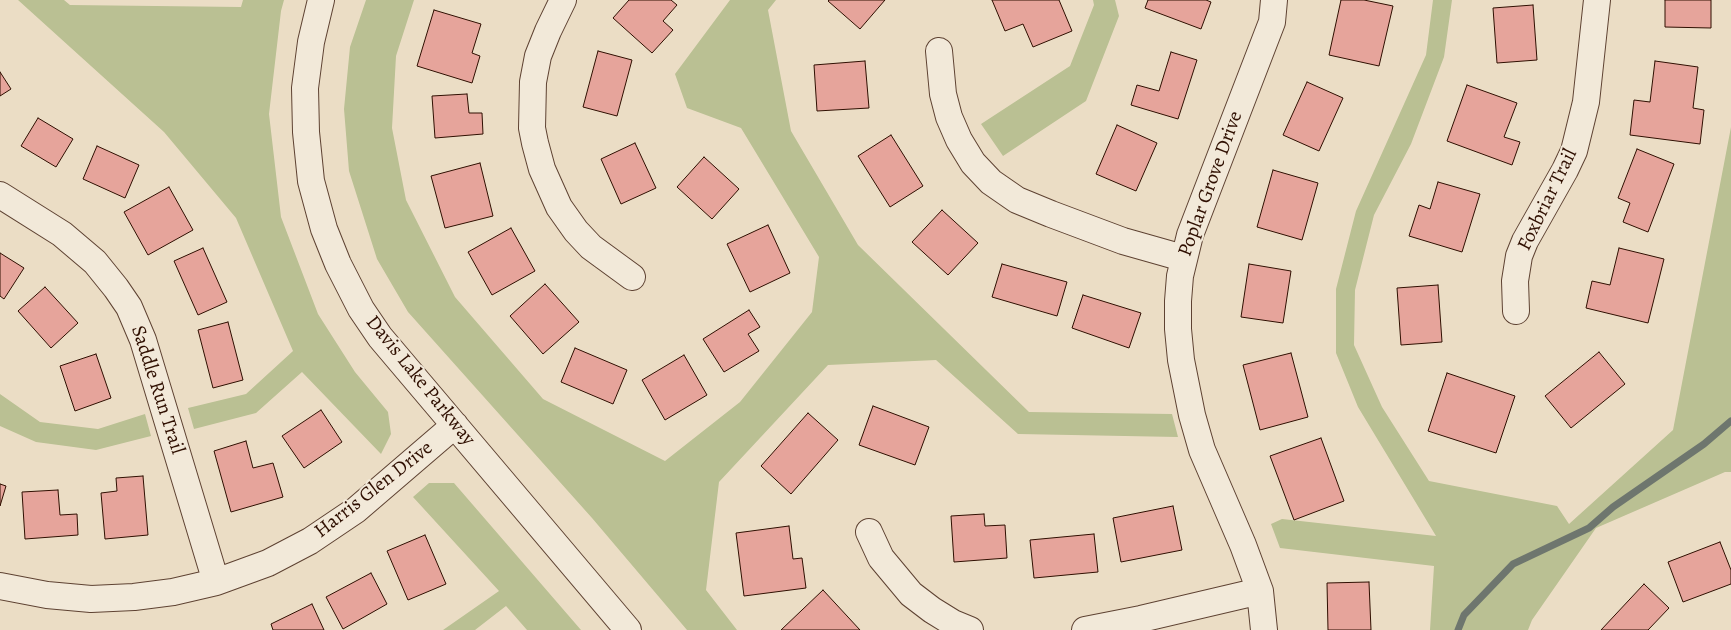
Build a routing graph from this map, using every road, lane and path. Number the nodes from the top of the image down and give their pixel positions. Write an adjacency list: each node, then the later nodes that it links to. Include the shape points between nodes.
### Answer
1 (321, 0): 10 (street, Davis Lake Parkway, via 305,88 312,181 324,229 338,264 380,337)
2 (564, 0): 8 (street, via 538,56 532,128 535,144 542,170 559,207 576,231 591,247)
3 (1274, 0): 7 (street, Poplar Grove Drive, via 1272,22)
4 (1597, 0): 9 (street, Foxbriar Trail, via 1586,102 1574,151 1519,256 1515,280)
5 (939, 51): 7 (street, via 949,117 973,163 991,182 1017,200 1051,214 1123,241)
6 (0, 195): 12 (street, Saddle Run Trail, via 69,239 95,262 129,307 144,340)
7 (1183, 258): 14 (street, Poplar Grove Drive, via 1178,329 1192,415 1202,450)
8 (632, 277)
9 (1516, 311)
10 (455, 425): 12 (street, Harris Glen Drive, via 356,510 310,541 268,563); 15 (street, Davis Lake Parkway)
11 (869, 532): 16 (street, via 881,558 911,594 953,623)
12 (216, 582): 13 (street, Harris Glen Drive, via 173,592 91,599)
13 (0, 586)
14 (1260, 591): 17 (street); 18 (street, Poplar Grove Drive)
15 (628, 630)
16 (970, 630)
17 (1085, 630)
18 (1264, 630)

